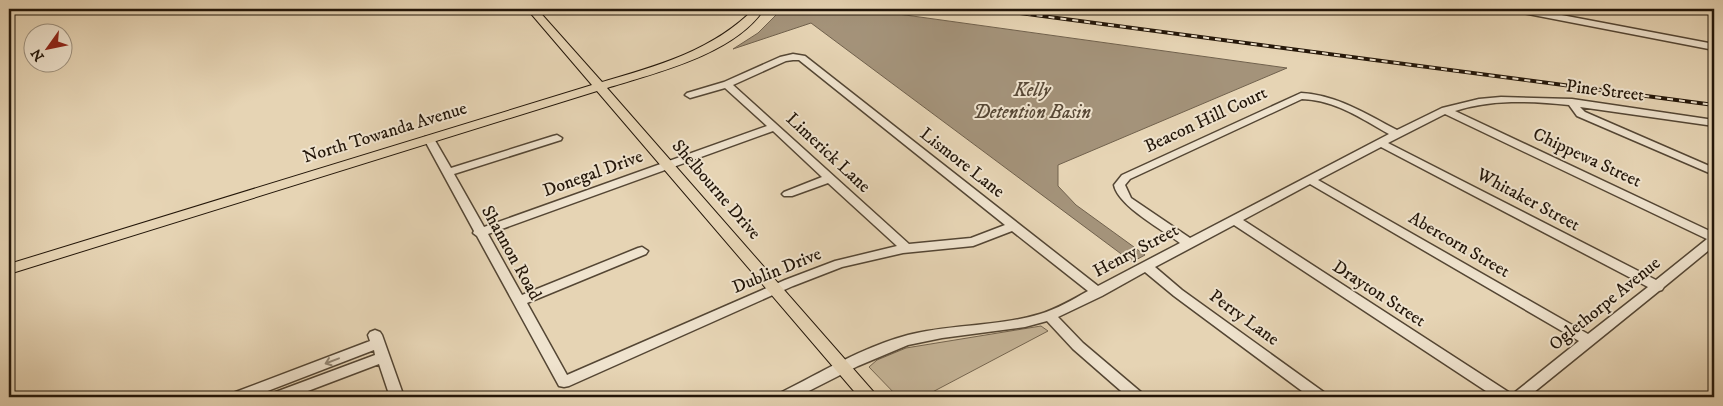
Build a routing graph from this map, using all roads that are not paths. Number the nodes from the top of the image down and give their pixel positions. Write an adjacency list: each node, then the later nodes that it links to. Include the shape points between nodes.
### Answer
1 (532, 9): 6 (main road, Shelbourne Drive)
2 (759, 9): 6 (main road, North Towanda Avenue, via 732,34 690,57)
3 (1518, 9): 4 (street)
4 (1714, 47)
5 (727, 84): 7 (street); 12 (street, Limerick Lane); 24 (street, Lismore Lane, via 788,57 805,60)
6 (599, 87): 15 (main road, North Towanda Avenue); 17 (main road, Shelbourne Drive)
7 (690, 96)
8 (1490, 100): 9 (street, Pine Street); 10 (street, Henry Street)
9 (1572, 102): 11 (street, Pine Street); 18 (street, via 1581,114)
10 (1445, 110): 13 (street, Henry Street); 26 (street, Chippewa Street)
11 (1714, 124)
12 (774, 127): 17 (street, Donegal Drive); 20 (street, Limerick Lane)
13 (1397, 134): 16 (street, Henry Street); 27 (street, Beacon Hill Court, via 1331,101 1301,96 1121,180 1120,190 1127,200)
14 (557, 138): 19 (street)
15 (429, 139): 19 (street, Shannon Road); 31 (main road, North Towanda Avenue)
16 (1381, 142): 21 (street, Henry Street); 32 (street, Whitaker Street)
17 (668, 165): 25 (street, Donegal Drive); 33 (main road, Shelbourne Drive)
18 (1714, 172)
19 (447, 173): 25 (street, Shannon Road)
20 (830, 178): 22 (street); 28 (street, Limerick Lane)
21 (1310, 180): 23 (street, Henry Street); 37 (street, Abercorn Street)
22 (788, 194)
23 (1234, 220): 27 (street, Henry Street); 48 (street, Drayton Street)
24 (1014, 226): 28 (street, Dublin Drive, via 973,242); 34 (street, Lismore Lane)
25 (479, 232): 35 (street, Shannon Road)
26 (1714, 239): 32 (street, Oglethorpe Avenue)
27 (1190, 244): 30 (street, Henry Street)
28 (906, 248): 33 (street, Dublin Drive, via 839,264)
29 (642, 251): 35 (street)
30 (1147, 267): 34 (street, Henry Street); 47 (street, Perry Lane)
31 (9, 269)
32 (1658, 287): 37 (street, Oglethorpe Avenue)
33 (776, 289): 39 (main road, Shelbourne Drive); 40 (street, Dublin Drive)
34 (1098, 293): 36 (street, Henry Street)
35 (518, 302): 40 (street, Shannon Road)
36 (1049, 316): 39 (street, Henry Street, via 1012,325 925,336); 46 (street)
37 (1590, 341): 49 (street, Oglethorpe Avenue)
38 (382, 357): 41 (street, one-way to 41, via 376,339); 42 (street); 43 (street)
39 (842, 367): 44 (street, Henry Street); 45 (main road, Shelbourne Drive)
40 (564, 382)
41 (238, 397)
42 (278, 397)
43 (397, 397)
44 (785, 397)
45 (869, 397)
46 (1137, 397)
47 (1320, 397)
48 (1506, 397)
49 (1519, 397)

